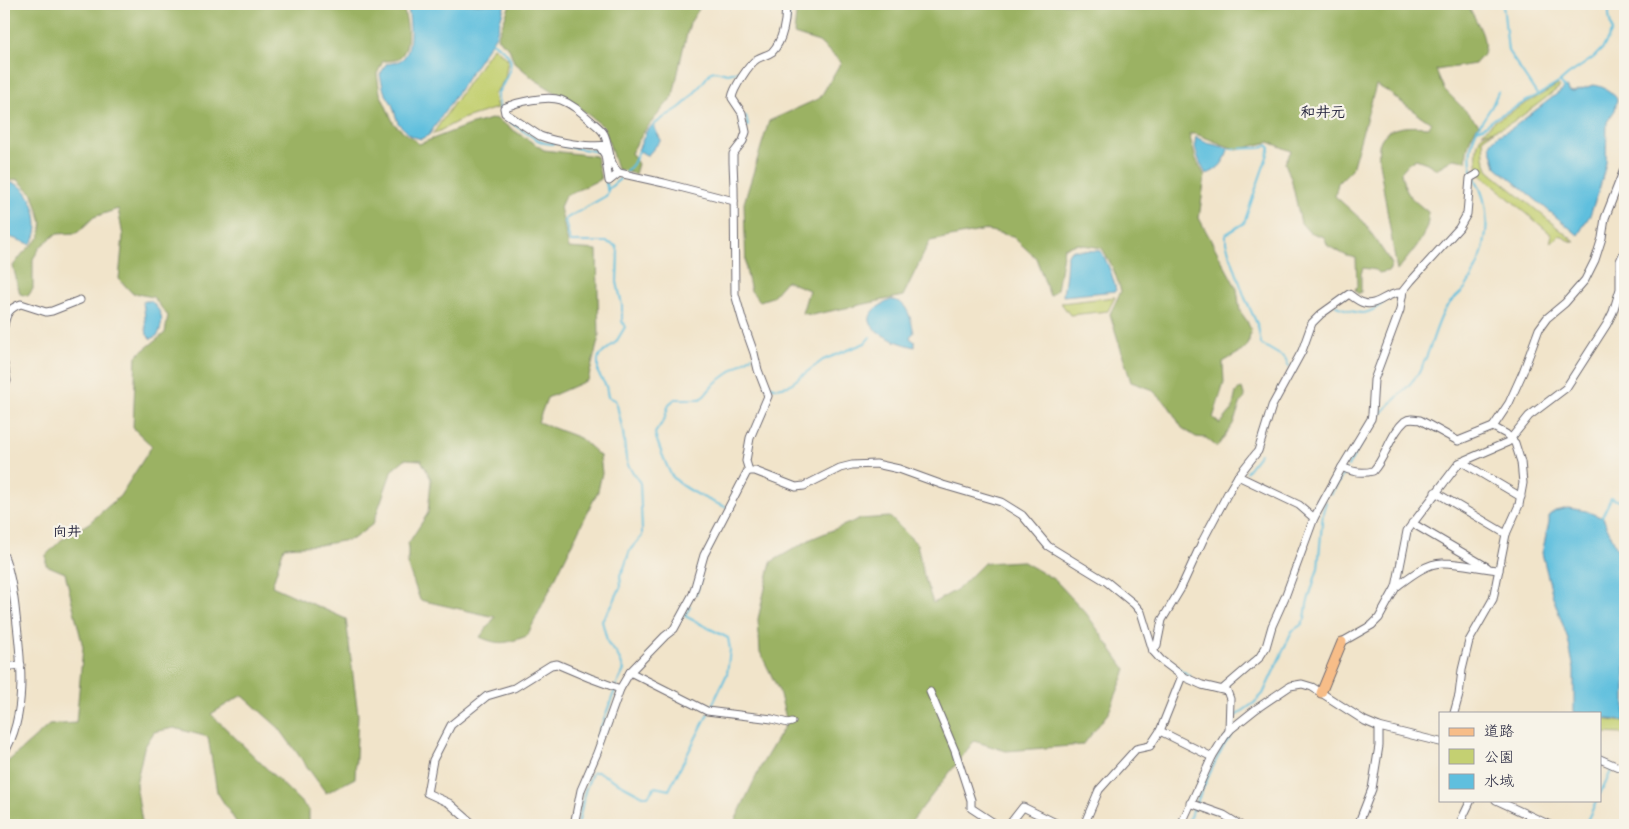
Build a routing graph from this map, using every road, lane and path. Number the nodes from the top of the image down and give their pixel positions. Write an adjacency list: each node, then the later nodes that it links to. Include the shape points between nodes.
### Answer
1 (786, 4): 6 (street, via 786,22 777,45 769,54 753,62 732,94 745,119 746,132 743,142 733,154)
2 (604, 146): 2 (street, via 540,136 505,113 504,108 524,101 561,100 578,109 603,132); 4 (street); 4 (street, via 609,181)
3 (1625, 168): 13 (street, via 1605,218 1595,260 1585,280 1540,329 1523,372)
4 (619, 173): 6 (street)
5 (1474, 175): 8 (street, via 1469,181 1467,214 1459,228 1411,281)
6 (734, 201): 17 (street, via 735,294 768,396 750,438 746,461)
7 (1625, 250): 14 (street, via 1620,260 1620,289 1608,324 1566,388 1529,416)
8 (1402, 296): 16 (street, via 1400,310 1374,380 1371,419); 18 (street, via 1399,292 1393,293 1371,304 1362,303 1349,294 1316,318 1272,406 1258,451)
9 (80, 300): 10 (street, via 46,312 21,304 6,315)
10 (4, 326)
11 (4, 364): 12 (street, via 8,381)
12 (4, 386)
13 (1493, 427): 14 (street); 16 (street, via 1458,440 1420,420 1408,419 1394,435 1373,471 1363,473)
14 (1512, 438): 15 (street); 20 (street, via 1522,470)
15 (1462, 462): 19 (street); 20 (street)
16 (1345, 468): 21 (street)
17 (748, 471): 28 (street, via 796,487 840,468 876,464 1001,502 1022,515 1048,546 1107,582 1134,604 1141,612); 31 (street, via 704,555 693,594 674,629)
18 (1238, 476): 21 (street, via 1299,505); 28 (street, via 1180,590 1163,616)
19 (1435, 492): 22 (street); 23 (street)
20 (1521, 497): 23 (street)
21 (1314, 518): 34 (street, via 1266,647)
22 (1412, 523): 25 (street); 26 (street, via 1407,531)
23 (1506, 534): 25 (street)
24 (4, 556): 29 (street, via 14,600)
25 (1495, 570): 26 (street, via 1434,564); 37 (street, via 1493,599 1469,641)
26 (1396, 587): 27 (street, via 1376,622)
27 (1342, 642): 36 (main road)
28 (1153, 651): 32 (street)
29 (21, 665): 30 (street); 43 (street, via 19,703 11,739)
30 (4, 667)
31 (630, 672): 33 (street); 38 (street, via 709,711)
32 (1182, 676): 34 (street, via 1202,685); 41 (street)
33 (617, 688): 50 (street, via 557,664 551,665 514,688 487,696 451,725 433,760 427,793 449,803); 51 (street, via 598,753 581,790)
34 (1224, 688): 40 (street, via 1230,697)
35 (930, 692): 52 (street, via 955,751 971,808)
36 (1321, 693): 39 (street); 40 (street, via 1307,685 1290,686)
37 (1454, 712)
38 (792, 722)
39 (1379, 727): 42 (street); 58 (street, via 1372,789)
40 (1234, 728): 44 (street)
41 (1160, 731): 44 (street); 55 (street, via 1150,746 1136,749 1099,790)
42 (1439, 742)
43 (4, 753)
44 (1212, 757): 49 (street)
45 (1602, 761): 46 (street)
46 (1625, 770)
47 (1469, 802): 59 (street)
48 (1500, 802): 60 (street)
49 (1194, 804): 56 (street); 57 (street)
50 (474, 825)
51 (574, 825)
52 (997, 825)
53 (1009, 825): 54 (street, via 1023,807)
54 (1060, 825)
55 (1084, 825)
56 (1181, 825)
57 (1240, 825)
58 (1358, 825)
59 (1459, 825)
60 (1550, 825)

